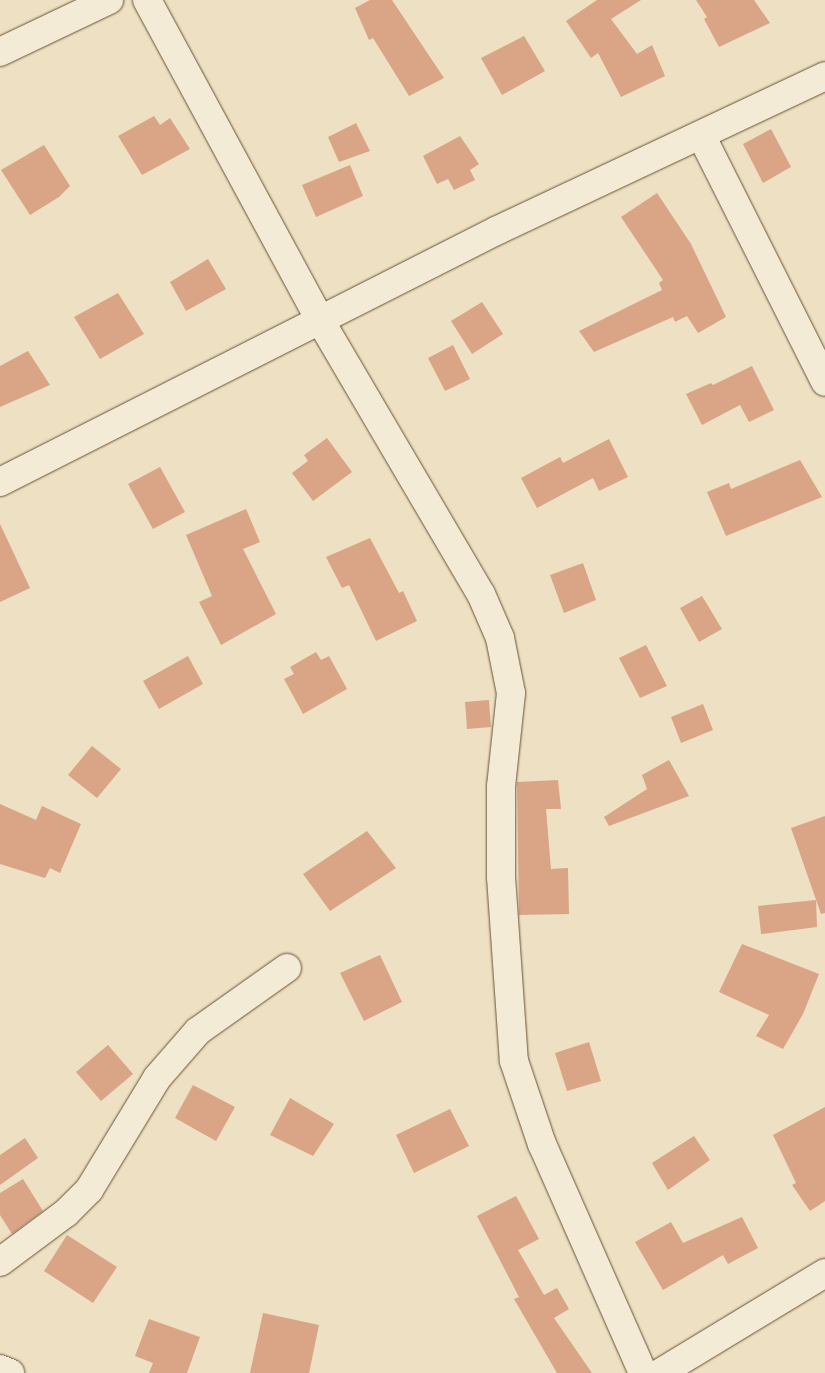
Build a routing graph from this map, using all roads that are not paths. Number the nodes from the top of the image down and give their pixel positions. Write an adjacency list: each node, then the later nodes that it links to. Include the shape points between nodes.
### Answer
1 (109, 0): 3 (street)
2 (147, 0): 6 (street)
3 (0, 52)
4 (825, 76): 5 (street)
5 (702, 137): 6 (street, via 498,230); 7 (street)
6 (320, 320): 8 (street); 14 (street, via 481,594 500,638 510,693 501,787 501,867 514,1061 546,1153)
7 (825, 382)
8 (0, 482)
9 (287, 968): 10 (street, via 198,1031 157,1078 89,1190 66,1213)
10 (0, 1262)
11 (825, 1273): 15 (street)
12 (0, 1369): 13 (street)
13 (10, 1373)
14 (643, 1373)
15 (660, 1373)

